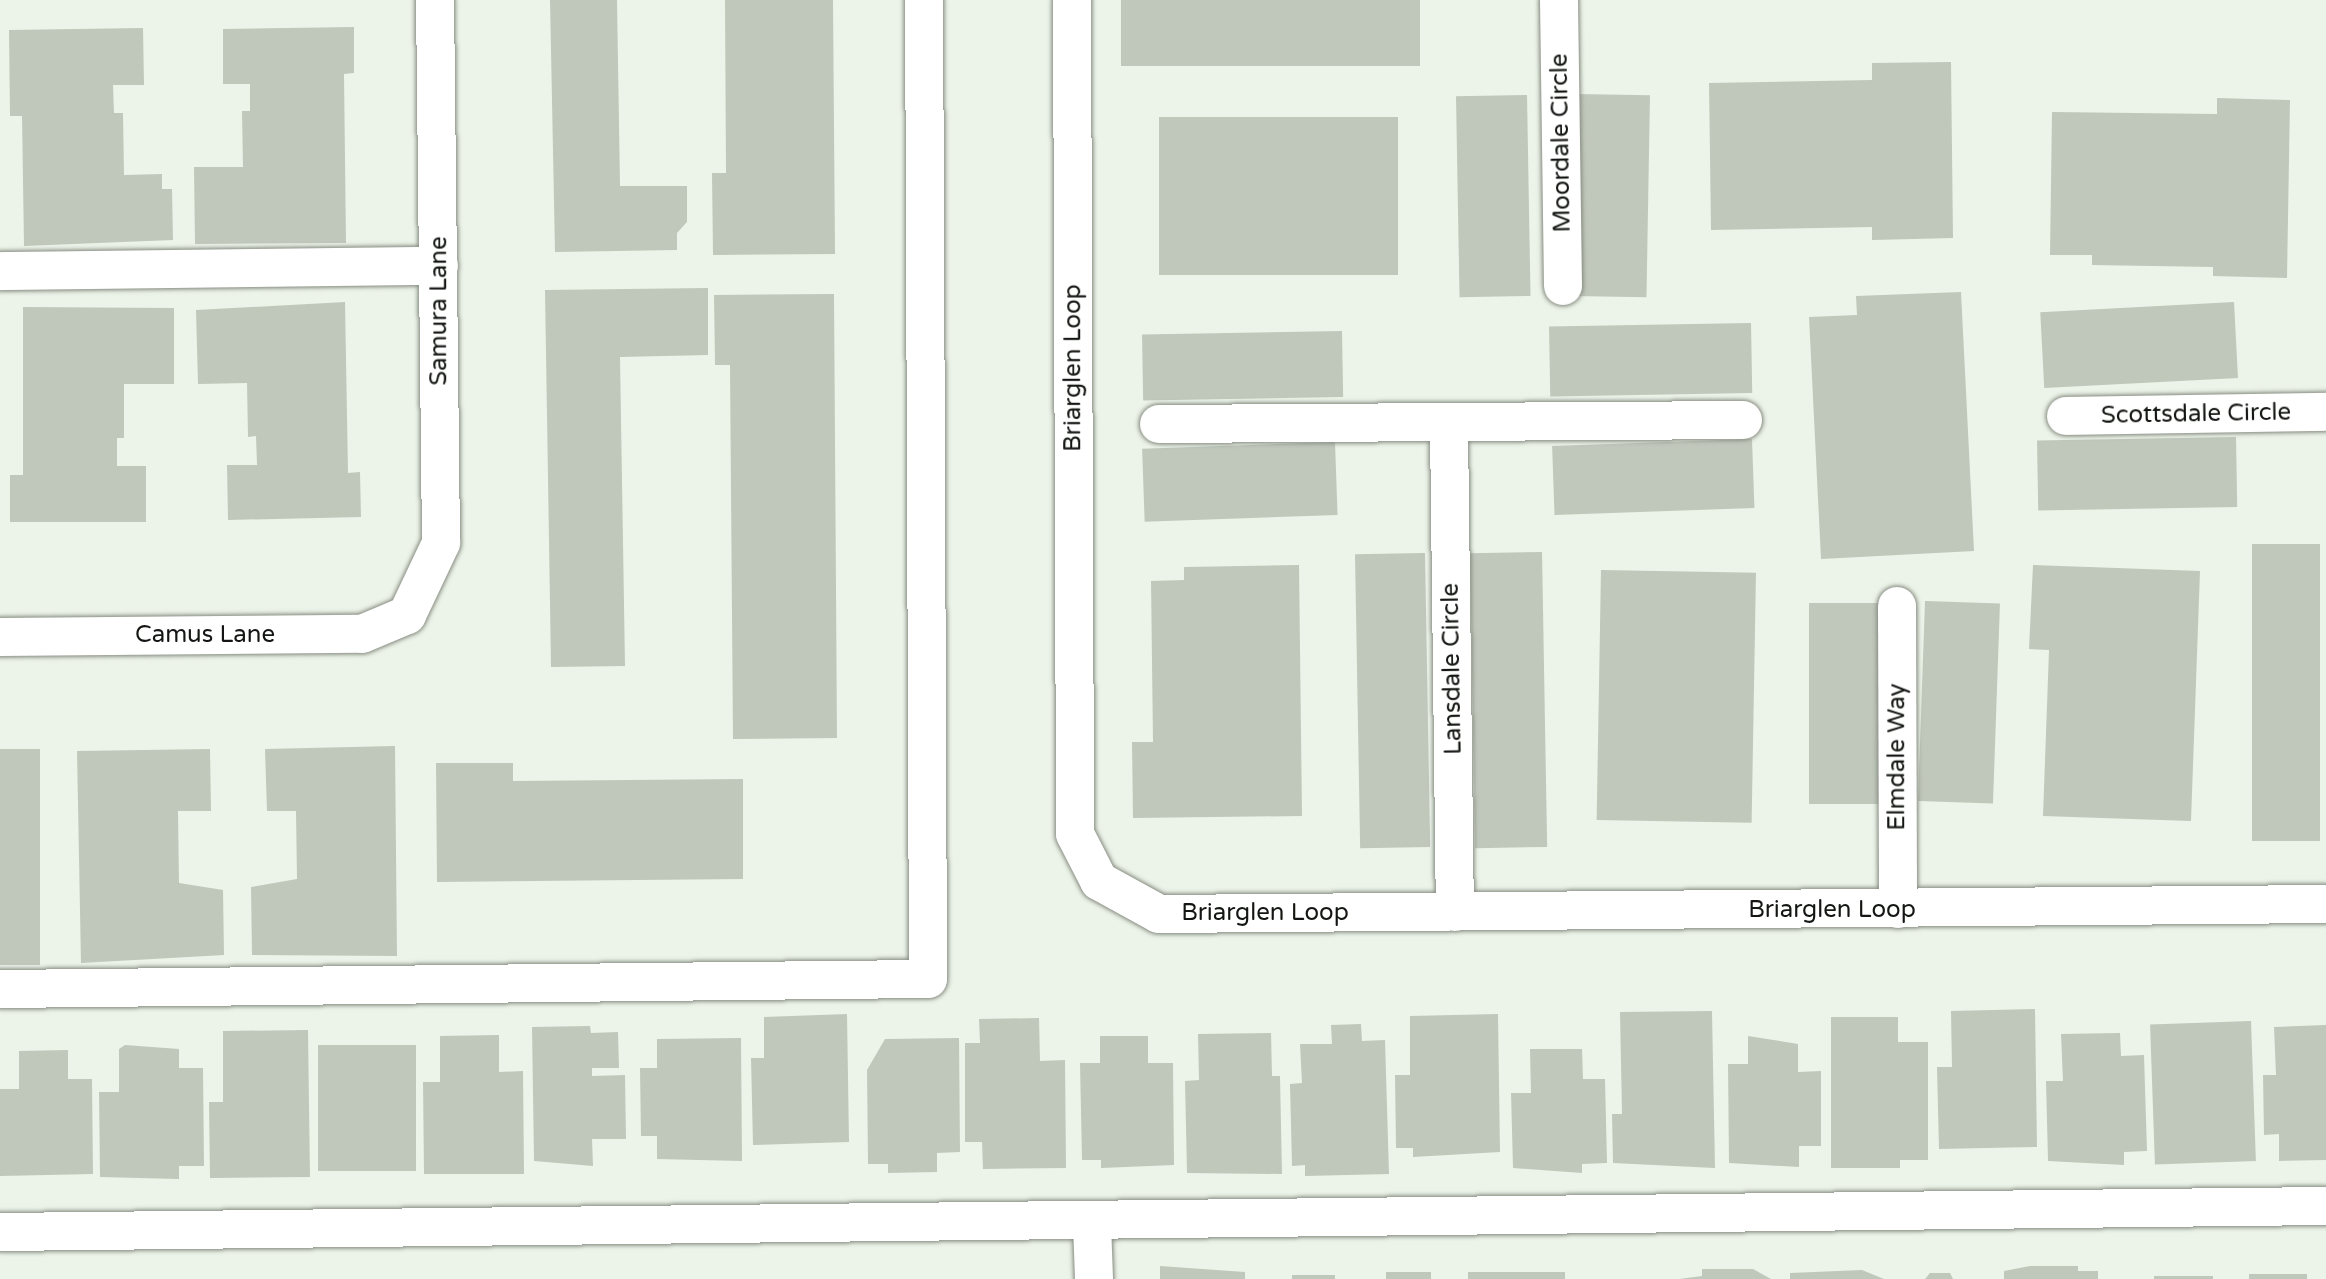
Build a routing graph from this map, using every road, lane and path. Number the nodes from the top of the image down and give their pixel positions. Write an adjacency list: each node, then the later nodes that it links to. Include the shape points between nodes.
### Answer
1 (435, 0): 5 (street, Samura Lane)
2 (924, 0): 19 (street, via 928,979)
3 (1072, 0): 18 (street, Briarglen Loop, via 1075,834 1085,860 1099,881 1159,914)
4 (1559, 0): 7 (street, Moordale Circle)
5 (439, 266): 6 (street); 14 (street, Samura Lane, via 441,544)
6 (0, 271)
7 (1563, 286)
8 (2326, 412): 9 (street, Scottsdale Circle)
9 (2066, 416)
10 (1743, 420): 12 (street)
11 (1159, 425): 12 (street)
12 (1449, 427): 18 (street, Lansdale Circle)
13 (1897, 606): 17 (street, Elmdale Way)
14 (407, 615): 15 (street, Camus Lane, via 362,634)
15 (0, 637)
16 (2326, 904): 17 (street, Briarglen Loop)
17 (1898, 909): 18 (street, Briarglen Loop)
18 (1455, 912)
19 (0, 989)
20 (2326, 1206): 21 (street)
21 (1092, 1224): 22 (street); 23 (street)
22 (0, 1232)
23 (1094, 1279)

